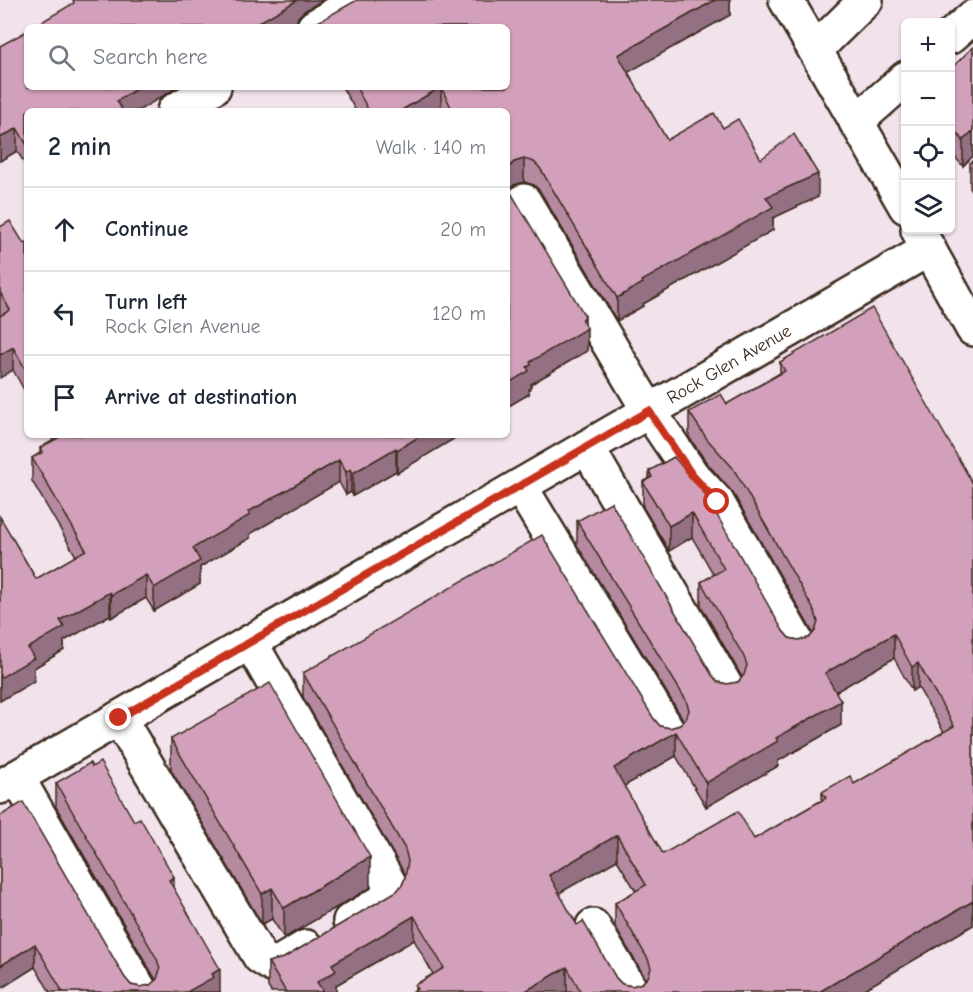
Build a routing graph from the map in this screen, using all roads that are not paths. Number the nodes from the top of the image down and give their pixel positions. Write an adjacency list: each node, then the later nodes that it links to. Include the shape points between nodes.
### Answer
1 (359, 0): 5 (street)
2 (786, 0): 7 (street)
3 (866, 0): 7 (street)
4 (973, 17): 6 (street)
5 (319, 24)
6 (955, 34)
7 (815, 50): 11 (street)
8 (901, 82): 11 (street)
9 (209, 90): 10 (street)
10 (179, 108)
11 (856, 122): 12 (street)
12 (901, 198)
13 (524, 201): 16 (street)
14 (924, 239): 15 (street); 16 (street, Rock Glen Avenue)
15 (973, 329)
16 (649, 411): 17 (street, Rock Glen Avenue); 20 (street, via 692,475 717,502)
17 (587, 447): 18 (street, Rock Glen Avenue); 21 (street)
18 (520, 486): 19 (street, Rock Glen Avenue); 23 (street)
19 (250, 642): 22 (street, Rock Glen Avenue); 22 (street, via 389,883 387,899 274,966 260,957)
20 (799, 646)
21 (728, 690)
22 (119, 718): 24 (street, Rock Glen Avenue)
23 (670, 734)
24 (9, 782): 26 (street)
25 (593, 926): 27 (street)
26 (141, 992)
27 (632, 992)

